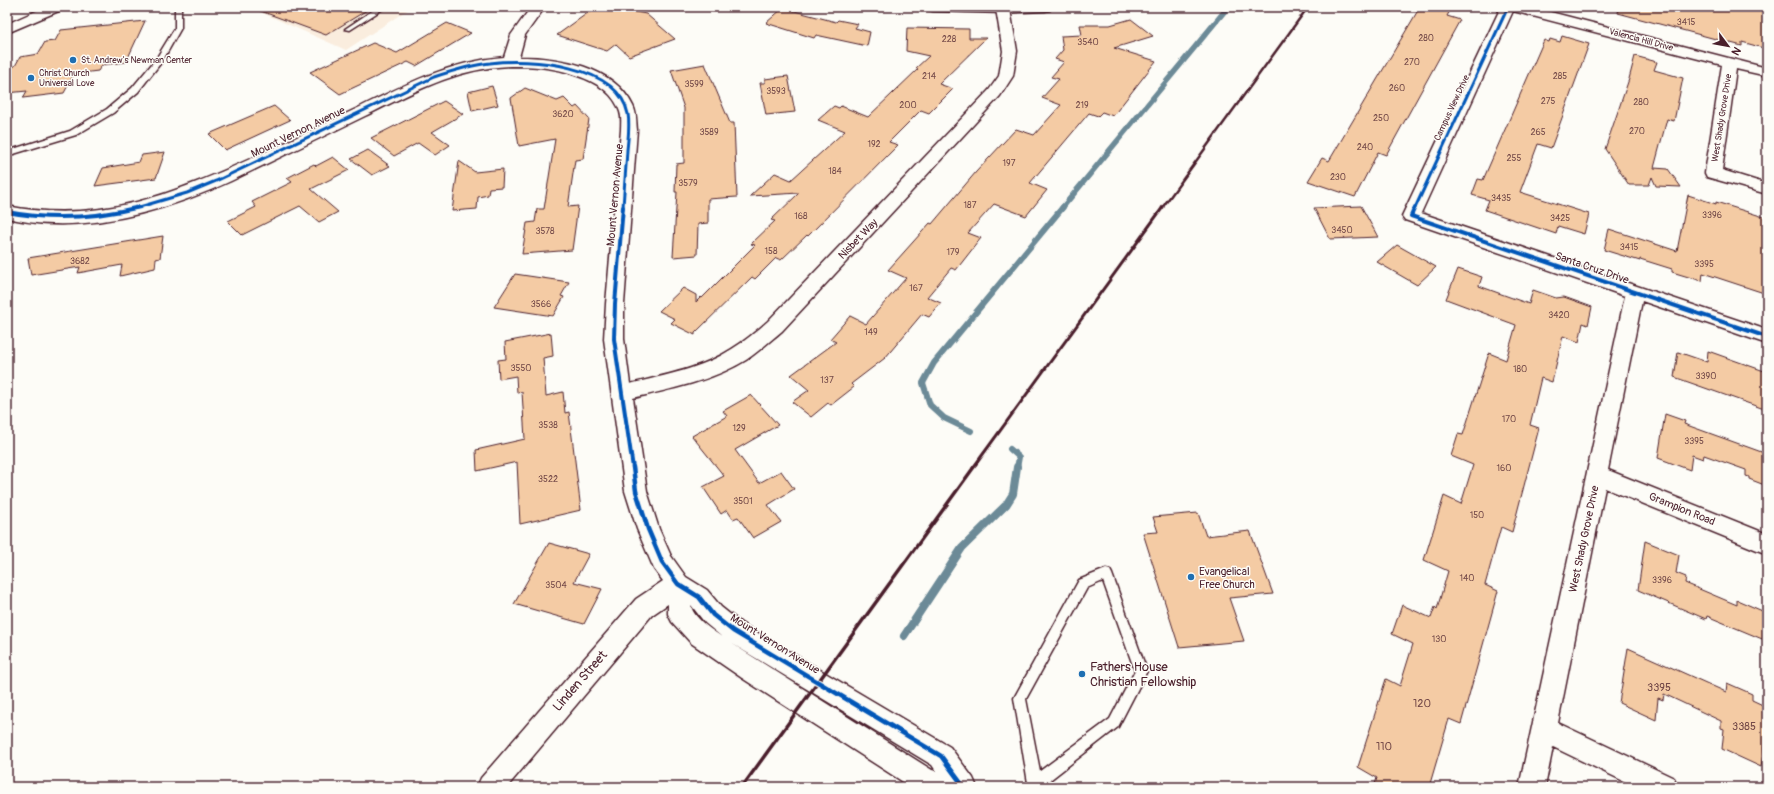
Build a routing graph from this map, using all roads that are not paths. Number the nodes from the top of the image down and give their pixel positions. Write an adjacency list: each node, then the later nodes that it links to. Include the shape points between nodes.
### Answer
1 (35, 7): 11 (street)
2 (56, 7): 12 (street)
3 (178, 7): 17 (lane, via 178,28 159,60 135,90 110,111 73,133)
4 (383, 7): 13 (lane)
5 (538, 7): 14 (street, via 518,35)
6 (933, 7): 10 (main road)
7 (1045, 7): 10 (main road)
8 (1508, 7): 20 (street, Campus View Drive)
9 (1515, 7): 15 (street, Valencia Hill Drive)
10 (1004, 9): 23 (street, Nisbet Way, via 1010,51 1006,76 995,93 775,326 733,358 703,372)
11 (7, 20)
12 (7, 29)
13 (348, 29)
14 (510, 62): 19 (street, Mount Vernon Avenue, via 476,66 434,77 237,171 188,192 152,203 79,218 46,219); 23 (street, Mount Vernon Avenue, via 557,65 589,74 612,88 628,114 614,339)
15 (1730, 63): 16 (street, Valencia Hill Drive); 18 (street, West Shady Grove Drive, via 1713,173)
16 (1767, 72)
17 (7, 154)
18 (1767, 189)
19 (7, 212)
20 (1411, 216): 21 (street, Santa Cruz Drive)
21 (1635, 292): 22 (street, Santa Cruz Drive); 24 (street, West Shady Grove Drive)
22 (1767, 337)
23 (623, 393): 26 (street, Mount Vernon Avenue, via 636,491 662,562)
24 (1597, 475): 25 (street, Grampion Road); 27 (street, West Shady Grove Drive)
25 (1767, 544)
26 (678, 584): 29 (street, Linden Street, via 644,607); 30 (street, via 680,614 699,635 927,782); 31 (street, Mount Vernon Avenue, via 699,597 713,615 733,631 941,756)
27 (1544, 729): 32 (street, West Shady Grove Drive); 33 (street)
28 (1035, 785): 28 (lane, via 1114,723 1141,670 1106,574 1083,584 1020,698)
29 (490, 787)
30 (946, 787)
31 (964, 787)
32 (1532, 787)
33 (1665, 787)

